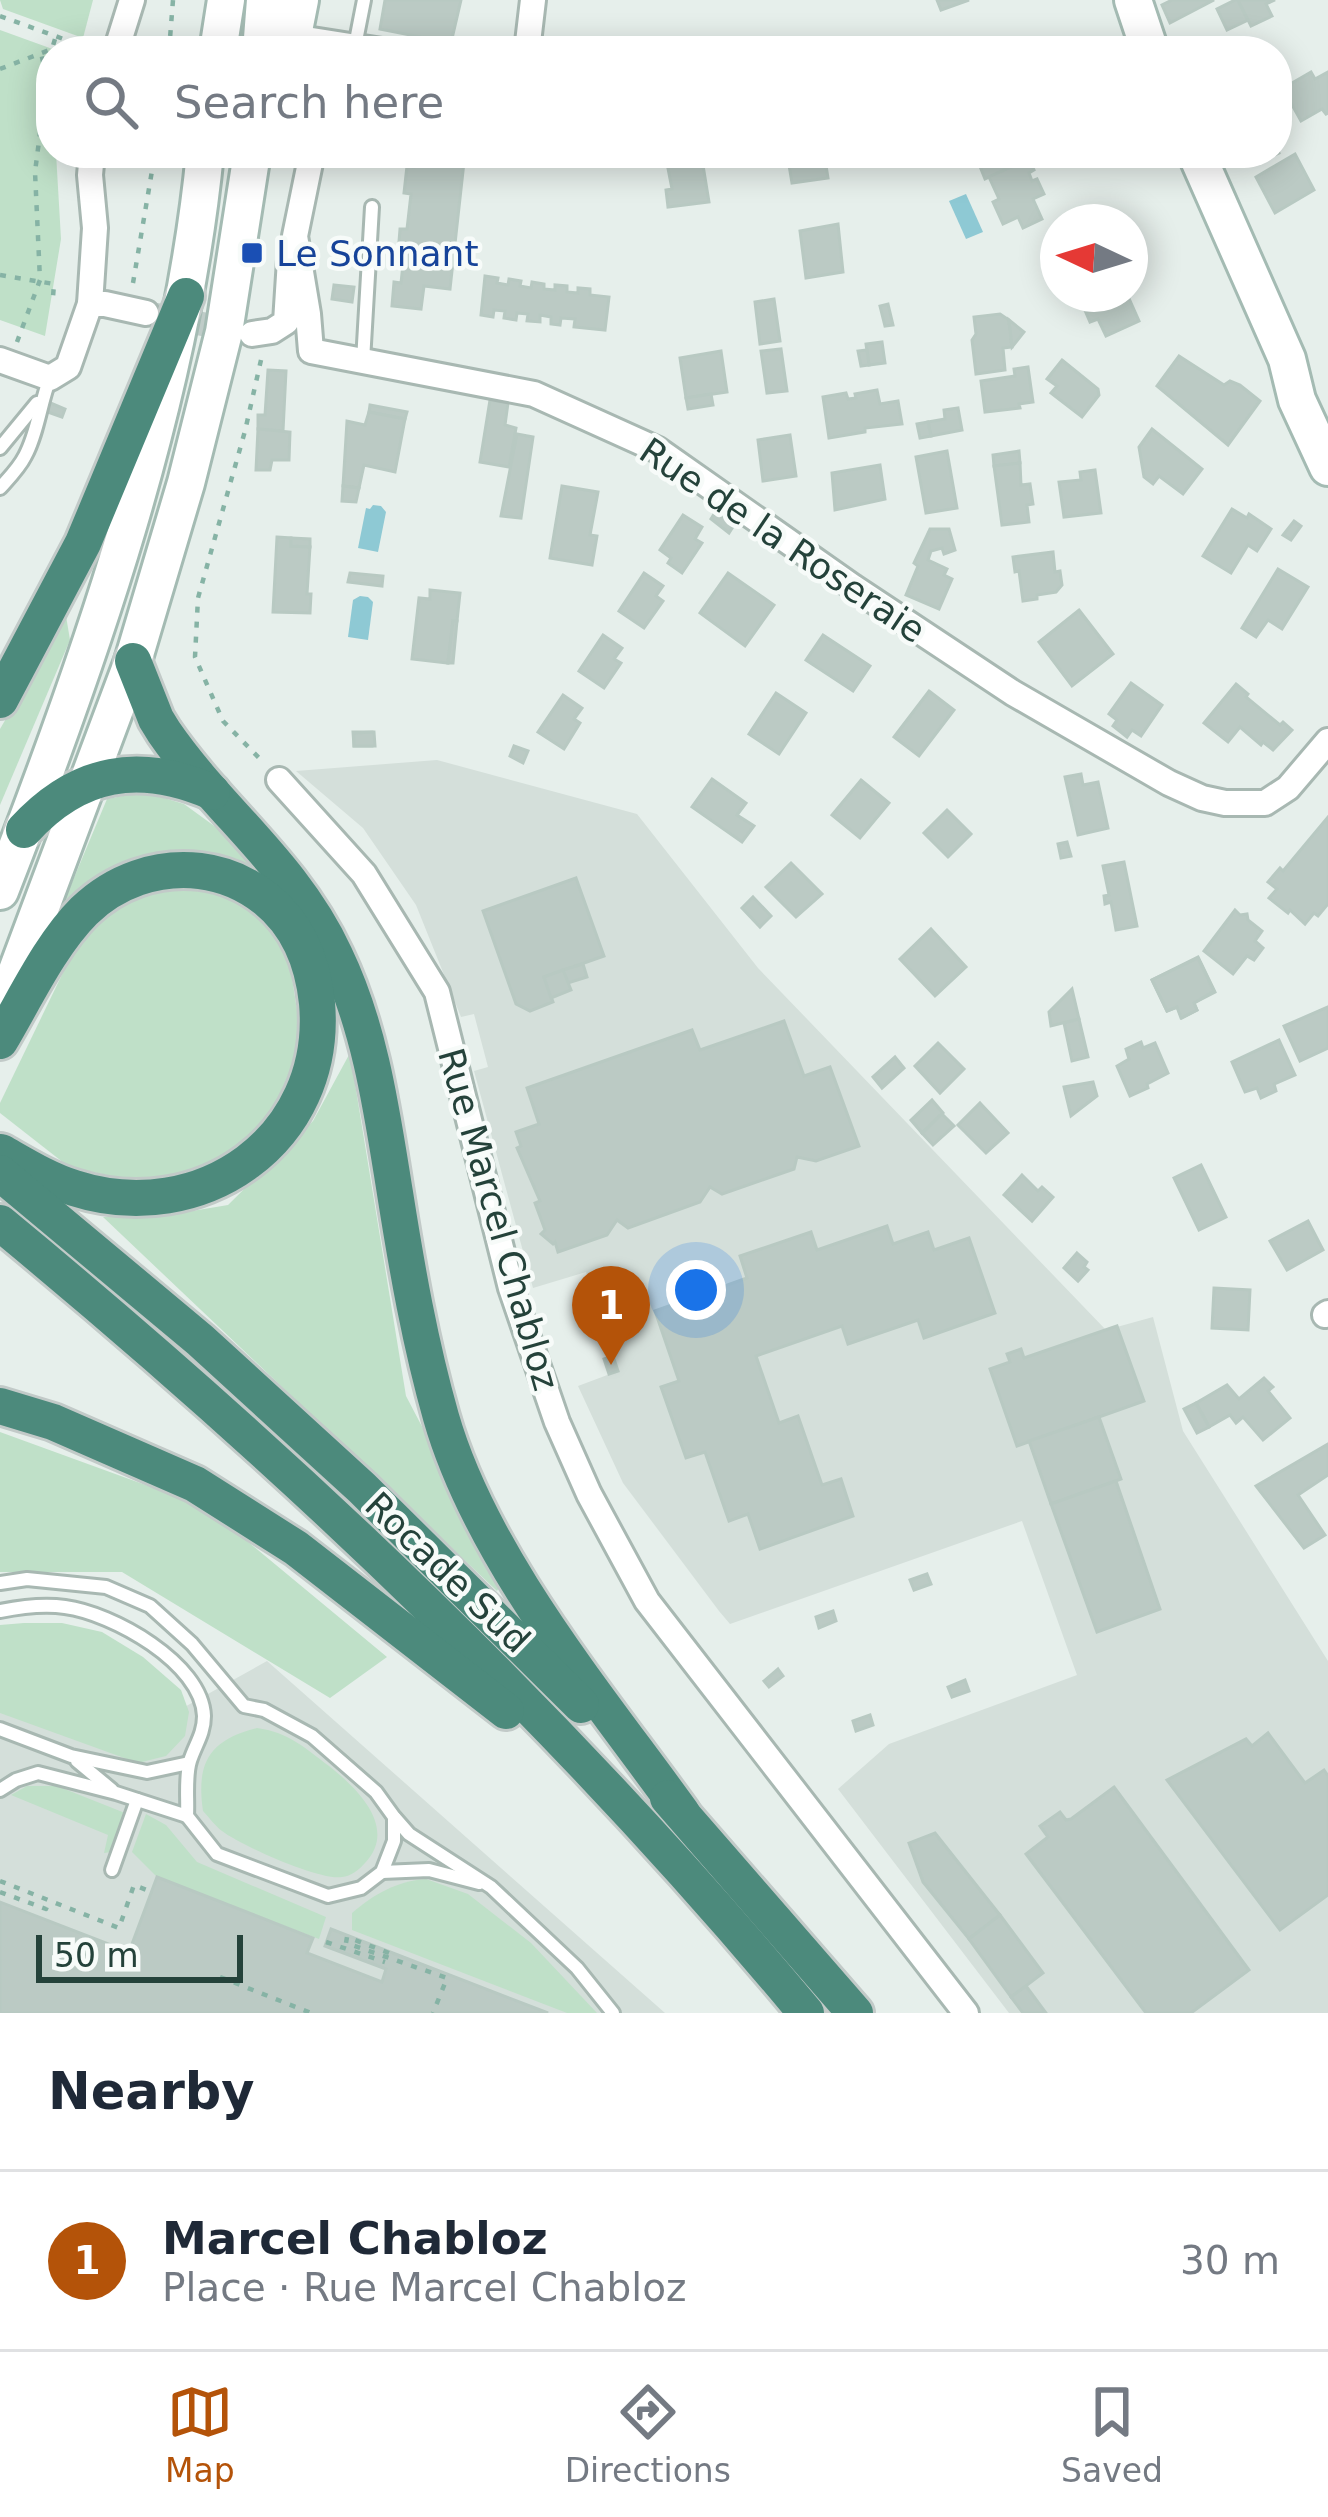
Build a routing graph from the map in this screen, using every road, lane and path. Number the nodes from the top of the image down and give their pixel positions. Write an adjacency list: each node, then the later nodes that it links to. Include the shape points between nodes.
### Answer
1 (132, 0): 12 (street)
2 (173, 0): 13 (path)
3 (215, 0): 14 (main road)
4 (226, 0): 15 (main road)
5 (265, 0): 16 (main road)
6 (299, 0): 17 (main road)
7 (364, 0): 18 (lane)
8 (533, 0): 19 (street)
9 (1133, 0): 20 (main road)
10 (0, 16): 11 (path)
11 (56, 36)
12 (121, 36)
13 (170, 36)
14 (216, 36)
15 (219, 36)
16 (278, 36)
17 (285, 36)
18 (346, 36)
19 (529, 36)
20 (1145, 36)
21 (36, 55): 22 (path)
22 (0, 69)
23 (36, 164): 34 (path)
24 (91, 168): 37 (street)
25 (152, 168): 37 (path, via 132,290 108,286)
26 (204, 168): 35 (main road)
27 (251, 168): 39 (main road)
28 (268, 168): 39 (main road)
29 (310, 168): 32 (street, Rue de la Roseraie)
30 (1203, 168): 40 (main road)
31 (372, 208): 41 (lane)
32 (295, 236): 39 (street, via 286,322); 41 (street, Rue de la Roseraie, via 311,351)
33 (0, 275): 34 (path)
34 (40, 280): 36 (path, via 54,284); 42 (path)
35 (186, 296): 49 (highway, via 82,543); 54 (main road, via 112,576)
36 (53, 297)
37 (91, 298): 38 (street); 43 (street, via 68,367)
38 (146, 313)
39 (246, 338): 48 (main road, via 186,482); 51 (path, via 261,370 198,598 195,657 223,721)
40 (1286, 358): 44 (main road); 46 (main road)
41 (364, 361): 50 (street, Rue de la Roseraie, via 534,394 658,450 1012,693 1202,797 1265,803)
42 (4, 362): 43 (street)
43 (46, 388): 45 (lane); 47 (lane, via 24,458)
44 (1328, 418)
45 (0, 448)
46 (1328, 467)
47 (0, 488)
48 (133, 661): 52 (main road); 53 (highway, via 156,719)
49 (0, 700)
50 (1328, 741)
51 (280, 779): 89 (street, Rue Marcel Chabloz, via 364,874 436,992 519,1311 557,1422 647,1601)
52 (88, 783): 53 (highway, via 158,775); 54 (highway); 56 (main road)
53 (215, 794): 70 (highway, via 293,882 350,987 430,1373 475,1502 550,1631)
54 (24, 830): 55 (main road)
55 (0, 891)
56 (0, 1016)
57 (0, 1041): 58 (highway, via 87,908 126,882 164,871 205,871 258,892 301,942 315,988 318,1030 304,1090 282,1129 236,1171 193,1190 137,1198)
58 (10, 1169): 70 (highway, Rocade Sud, via 362,1488)
59 (1, 1224): 68 (highway, Rocade Sud, via 335,1516)
60 (0, 1406): 68 (highway, via 128,1452 249,1517)
61 (0, 1582): 72 (lane, via 106,1587 150,1606 244,1706 312,1736)
62 (0, 1611): 65 (lane, via 64,1607 108,1618 170,1659 204,1713)
63 (0, 1729): 64 (lane)
64 (71, 1756): 65 (lane, via 147,1772); 67 (lane)
65 (189, 1763): 71 (lane)
66 (0, 1790): 67 (lane, via 38,1773)
67 (116, 1793): 69 (lane)
68 (611, 1793): 87 (highway, Rocade Sud)
69 (137, 1800): 71 (lane); 73 (lane)
70 (682, 1813): 88 (highway, Rocade Sud)
71 (187, 1816): 74 (lane, via 217,1854 328,1896 361,1888)
72 (394, 1817): 74 (lane); 76 (lane)
73 (112, 1870)
74 (382, 1872): 76 (lane, via 429,1870)
75 (0, 1881): 79 (path)
76 (491, 1887): 86 (lane)
77 (0, 1892): 79 (path, via 46,1909)
78 (152, 1892): 79 (path, via 134,1886 119,1928)
79 (49, 1901)
80 (326, 1942): 82 (path)
81 (389, 1953): 85 (path, via 347,1937 447,1978)
82 (385, 1962)
83 (220, 1977): 84 (path)
84 (311, 2013)
85 (434, 2013)
86 (613, 2013)
87 (806, 2013)
88 (855, 2013)
89 (966, 2013)

